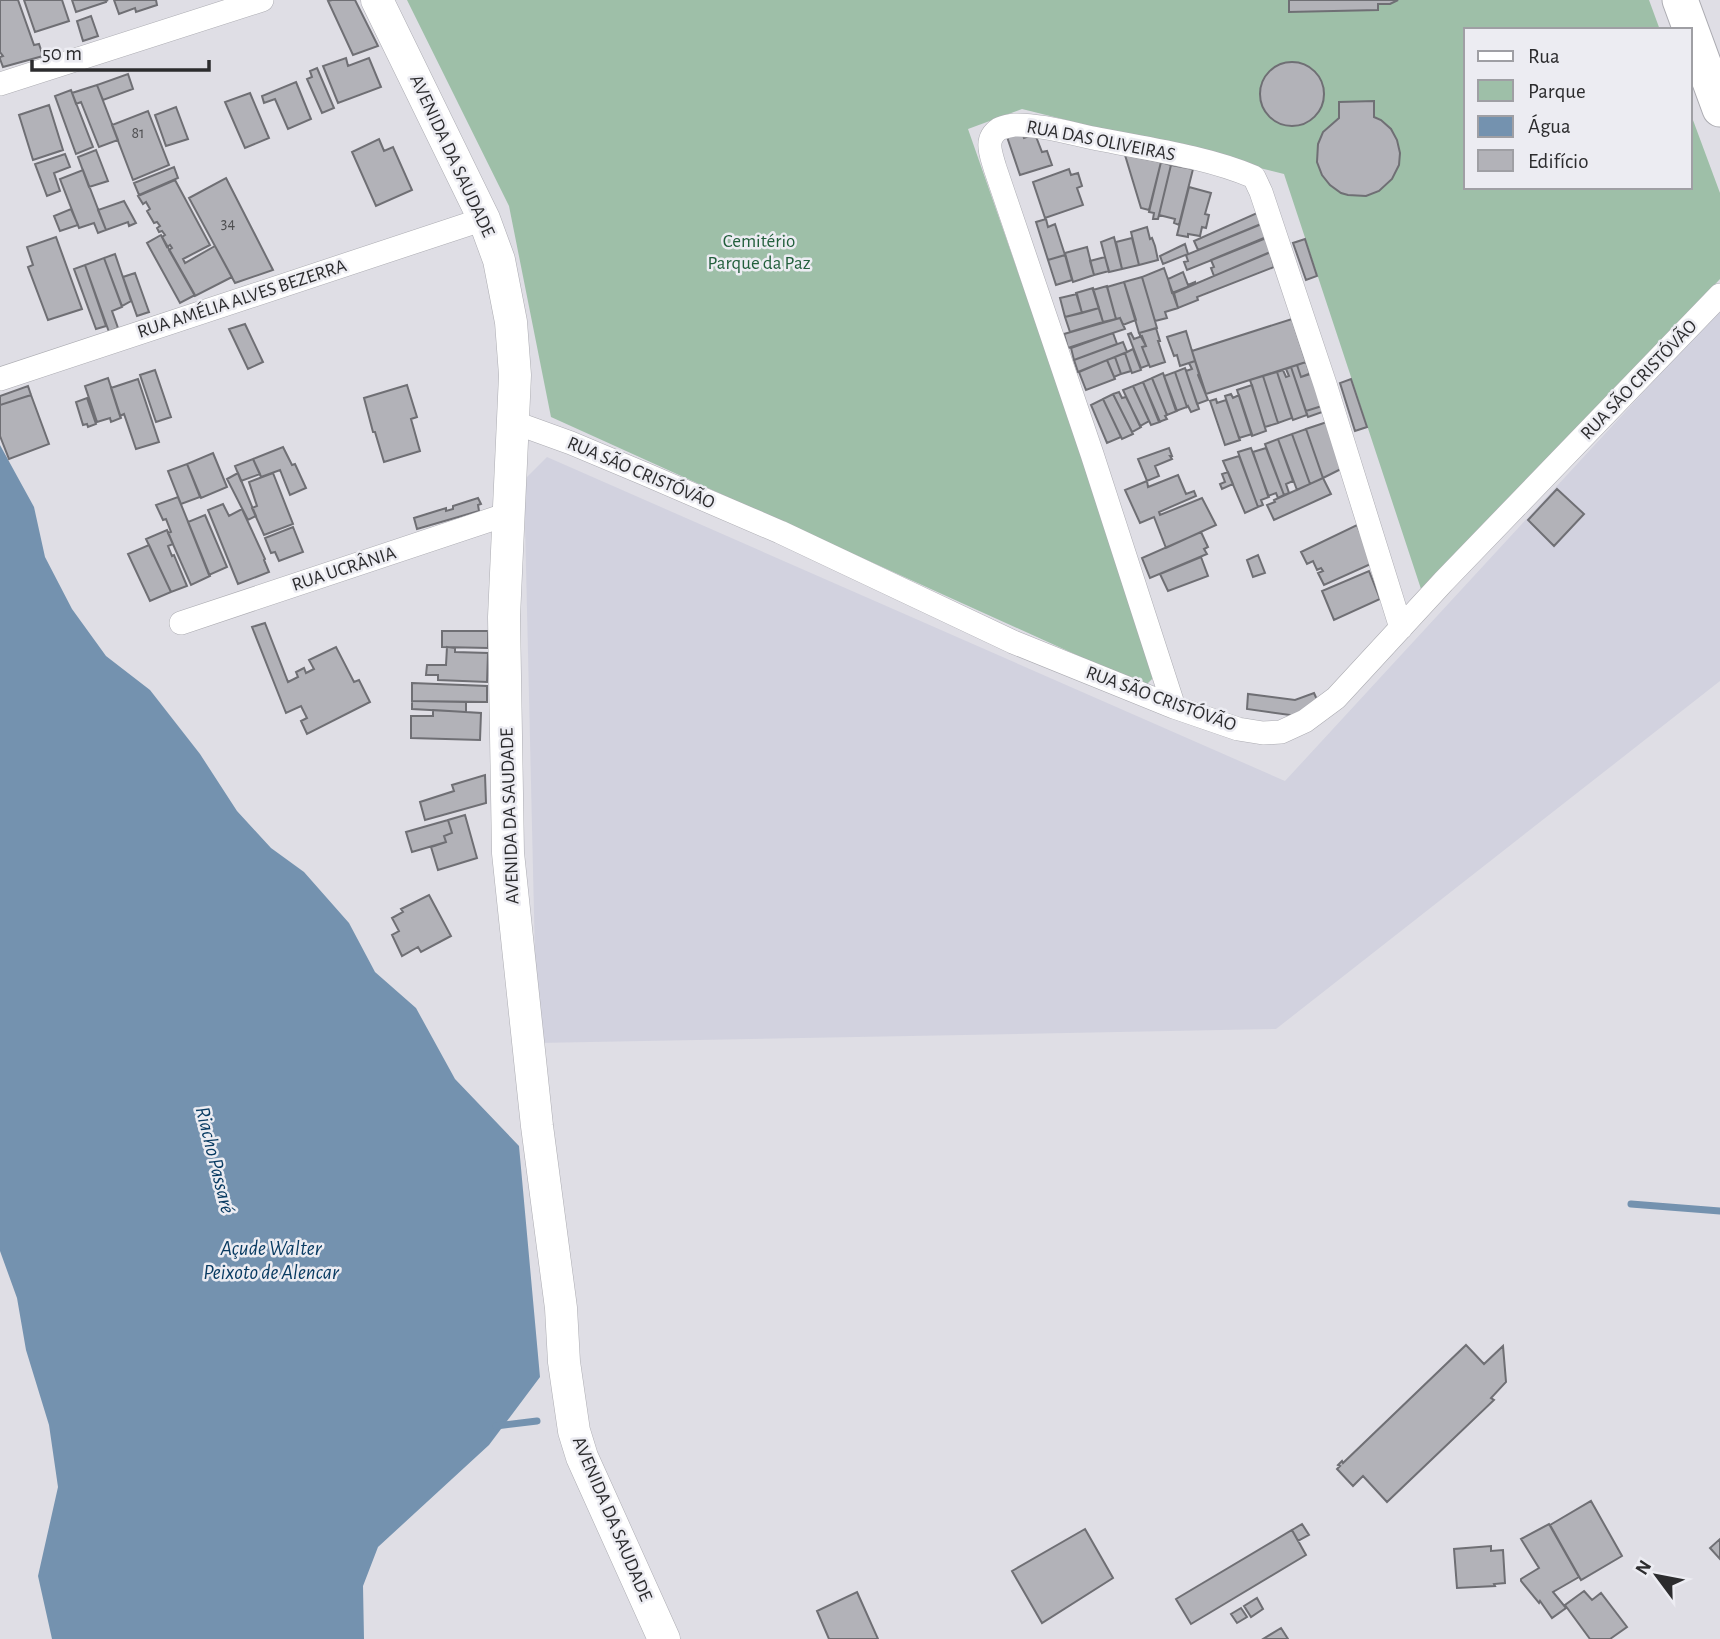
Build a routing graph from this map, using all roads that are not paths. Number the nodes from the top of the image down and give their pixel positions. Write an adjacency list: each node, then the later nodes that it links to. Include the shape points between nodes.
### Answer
1 (262, 0): 6 (street)
2 (377, 0): 8 (street, AVENIDA DA SAUDADE)
3 (1680, 0): 4 (main road)
4 (1690, 28)
5 (1692, 33): 7 (main road)
6 (0, 84)
7 (1720, 109)
8 (484, 219): 10 (street, RUA AMÉLIA ALVES BEZERRA); 11 (street, AVENIDA DA SAUDADE, via 499,260 511,322)
9 (1720, 295): 14 (street, RUA SÃO CRISTÓVÃO)
10 (0, 379)
11 (513, 422): 12 (street, AVENIDA DA SAUDADE); 15 (street, RUA SÃO CRISTÓVÃO, via 657,479 1013,642)
12 (508, 514): 13 (street, RUA UCRÂNIA); 16 (street, AVENIDA DA SAUDADE, via 508,853 567,1384 582,1457)
13 (181, 623)
14 (1401, 628): 15 (street, RUA SÃO CRISTÓVÃO, via 1336,698 1281,732 1238,729); 15 (street, RUA DAS OLIVEIRAS, via 1254,177 1150,149 1047,129 1003,127 989,145 995,168)
15 (1174, 707)
16 (664, 1639)

